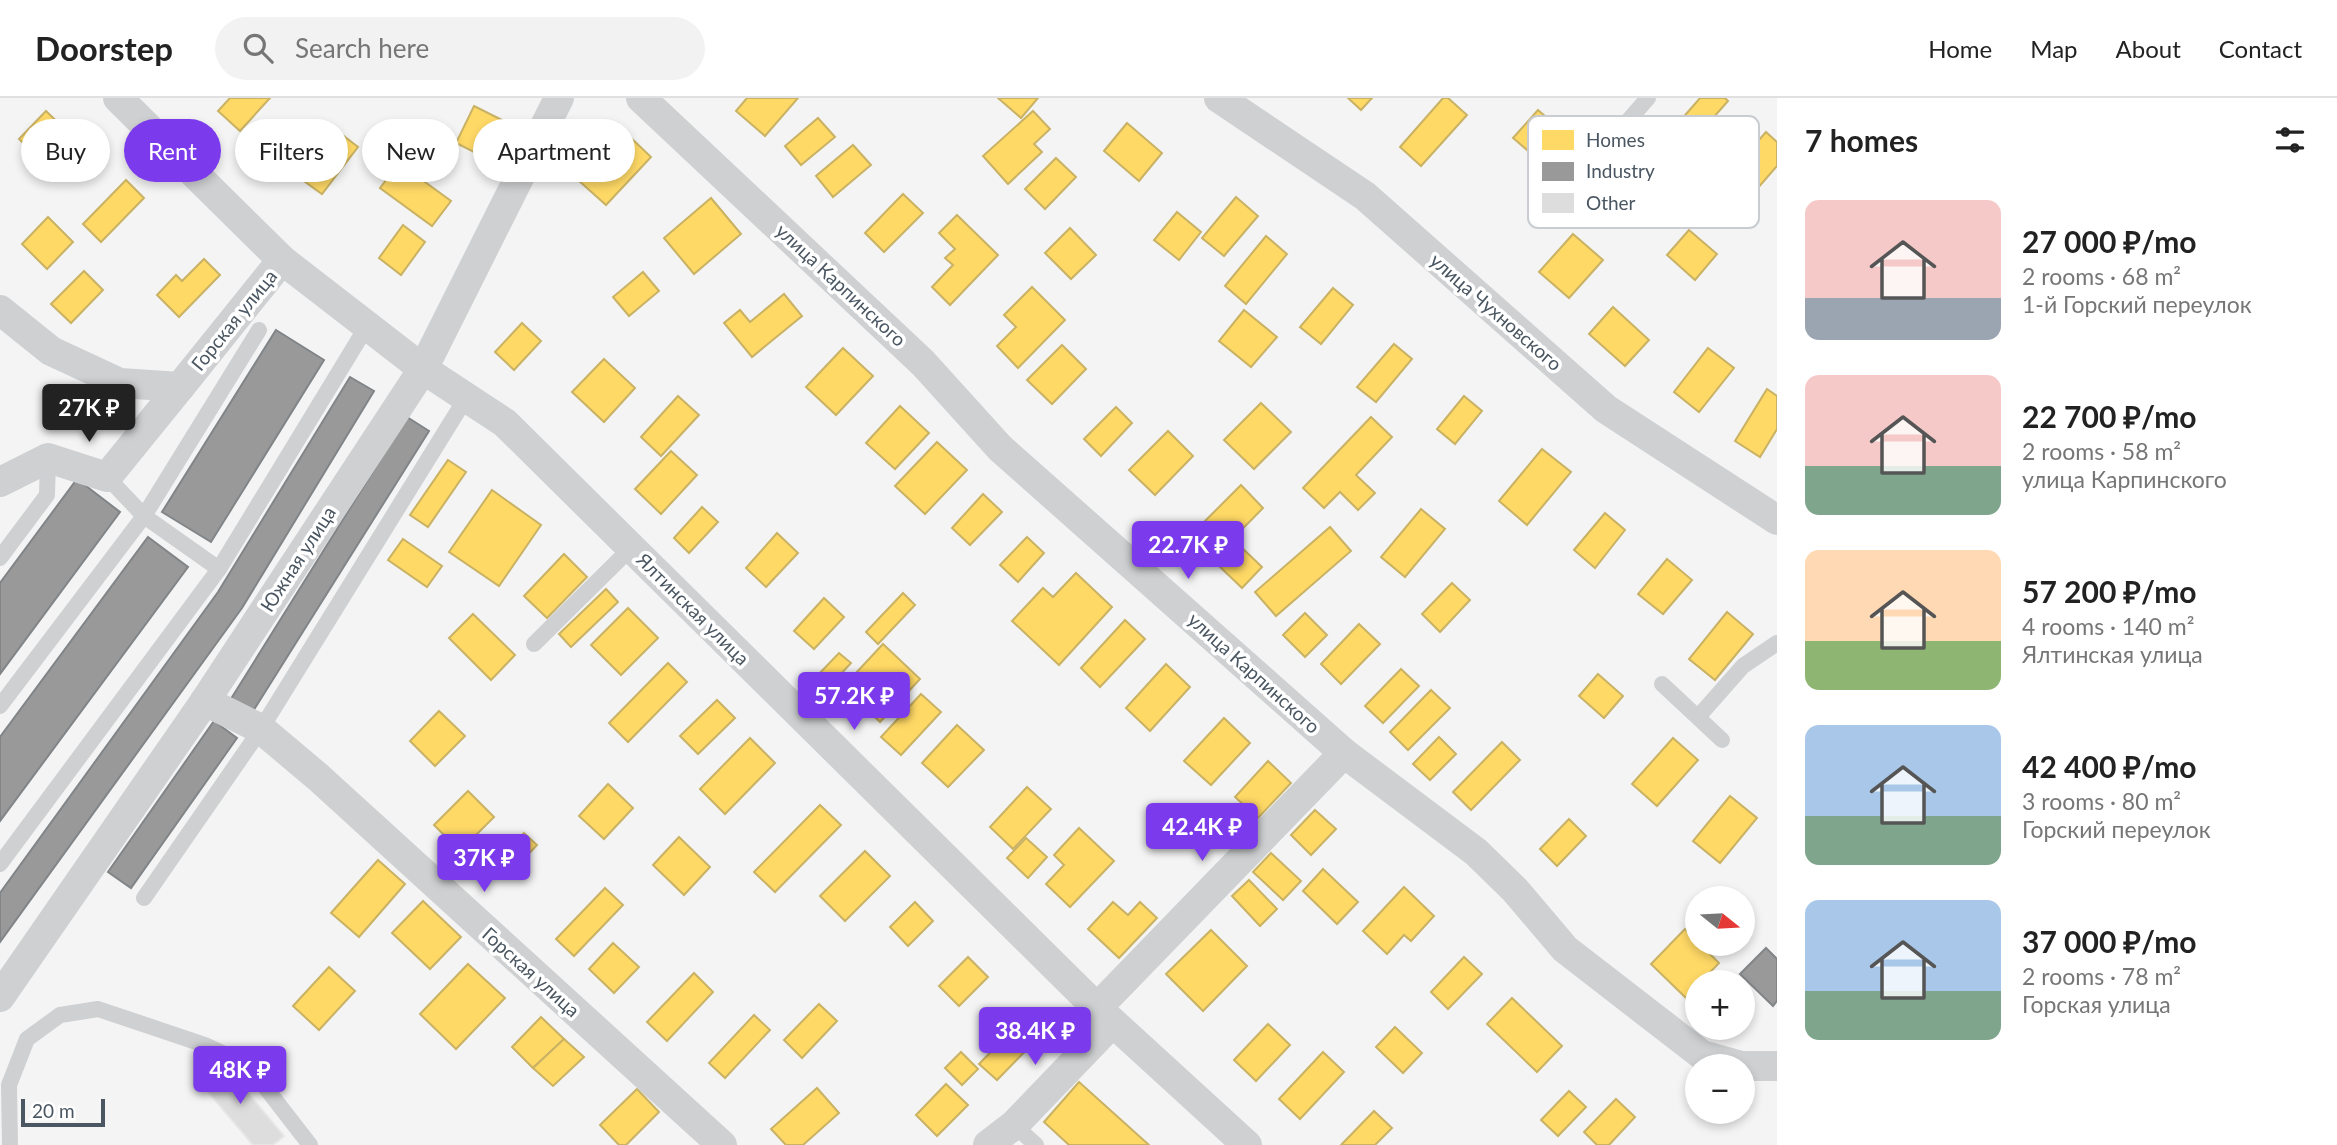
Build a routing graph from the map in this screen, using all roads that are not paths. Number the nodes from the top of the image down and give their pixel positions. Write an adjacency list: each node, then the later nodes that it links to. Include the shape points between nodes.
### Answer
1 (118, 98): 7 (street, Ялтинская улица)
2 (559, 98): 11 (street, Южная улица)
3 (641, 98): 30 (street, улица Карпинского, via 923,363 1000,448)
4 (1219, 98): 18 (street, улица Чухновского, via 1365,197 1606,409)
5 (1648, 98): 6 (lane)
6 (1632, 116)
7 (282, 260): 9 (street, Ялтинская улица); 12 (street, Горская улица)
8 (0, 310): 12 (street, Горская улица, via 51,351 120,383)
9 (367, 326): 11 (street, Ялтинская улица); 21 (lane)
10 (260, 330): 17 (lane)
11 (423, 369): 13 (street, Ялтинская улица); 25 (street, Южная улица)
12 (180, 387): 15 (street)
13 (466, 398): 19 (street, Ялтинская улица, via 505,423); 28 (lane)
14 (48, 458): 15 (street); 16 (street); 20 (lane, via 47,495)
15 (107, 477): 17 (lane)
16 (0, 482)
17 (144, 516): 21 (lane); 26 (lane)
18 (1777, 520)
19 (631, 548): 23 (lane); 34 (street, Ялтинская улица)
20 (0, 558)
21 (219, 569): 31 (lane)
22 (1777, 643): 27 (lane, via 1743,666)
23 (534, 644)
24 (1662, 684): 27 (lane)
25 (205, 701): 28 (street, Горская улица); 33 (street, Южная улица)
26 (0, 706)
27 (1698, 717): 29 (lane)
28 (261, 729): 32 (lane); 41 (street, Горская улица)
29 (1722, 740)
30 (1344, 753): 34 (street); 35 (street, улица Карпинского, via 1476,852 1565,949)
31 (0, 864)
32 (144, 898)
33 (0, 997)
34 (1105, 1016): 38 (street); 44 (street, Ялтинская улица)
35 (1701, 1054)
36 (1755, 1066): 37 (street, улица Карпинского)
37 (1777, 1066)
38 (1014, 1125): 42 (street); 43 (lane)
39 (10, 1145): 40 (lane, via 9,1085 27,1039 60,1016 98,1009 205,1045 248,1065)
40 (310, 1145)
41 (722, 1145)
42 (988, 1145)
43 (1036, 1145)
44 (1247, 1145)

